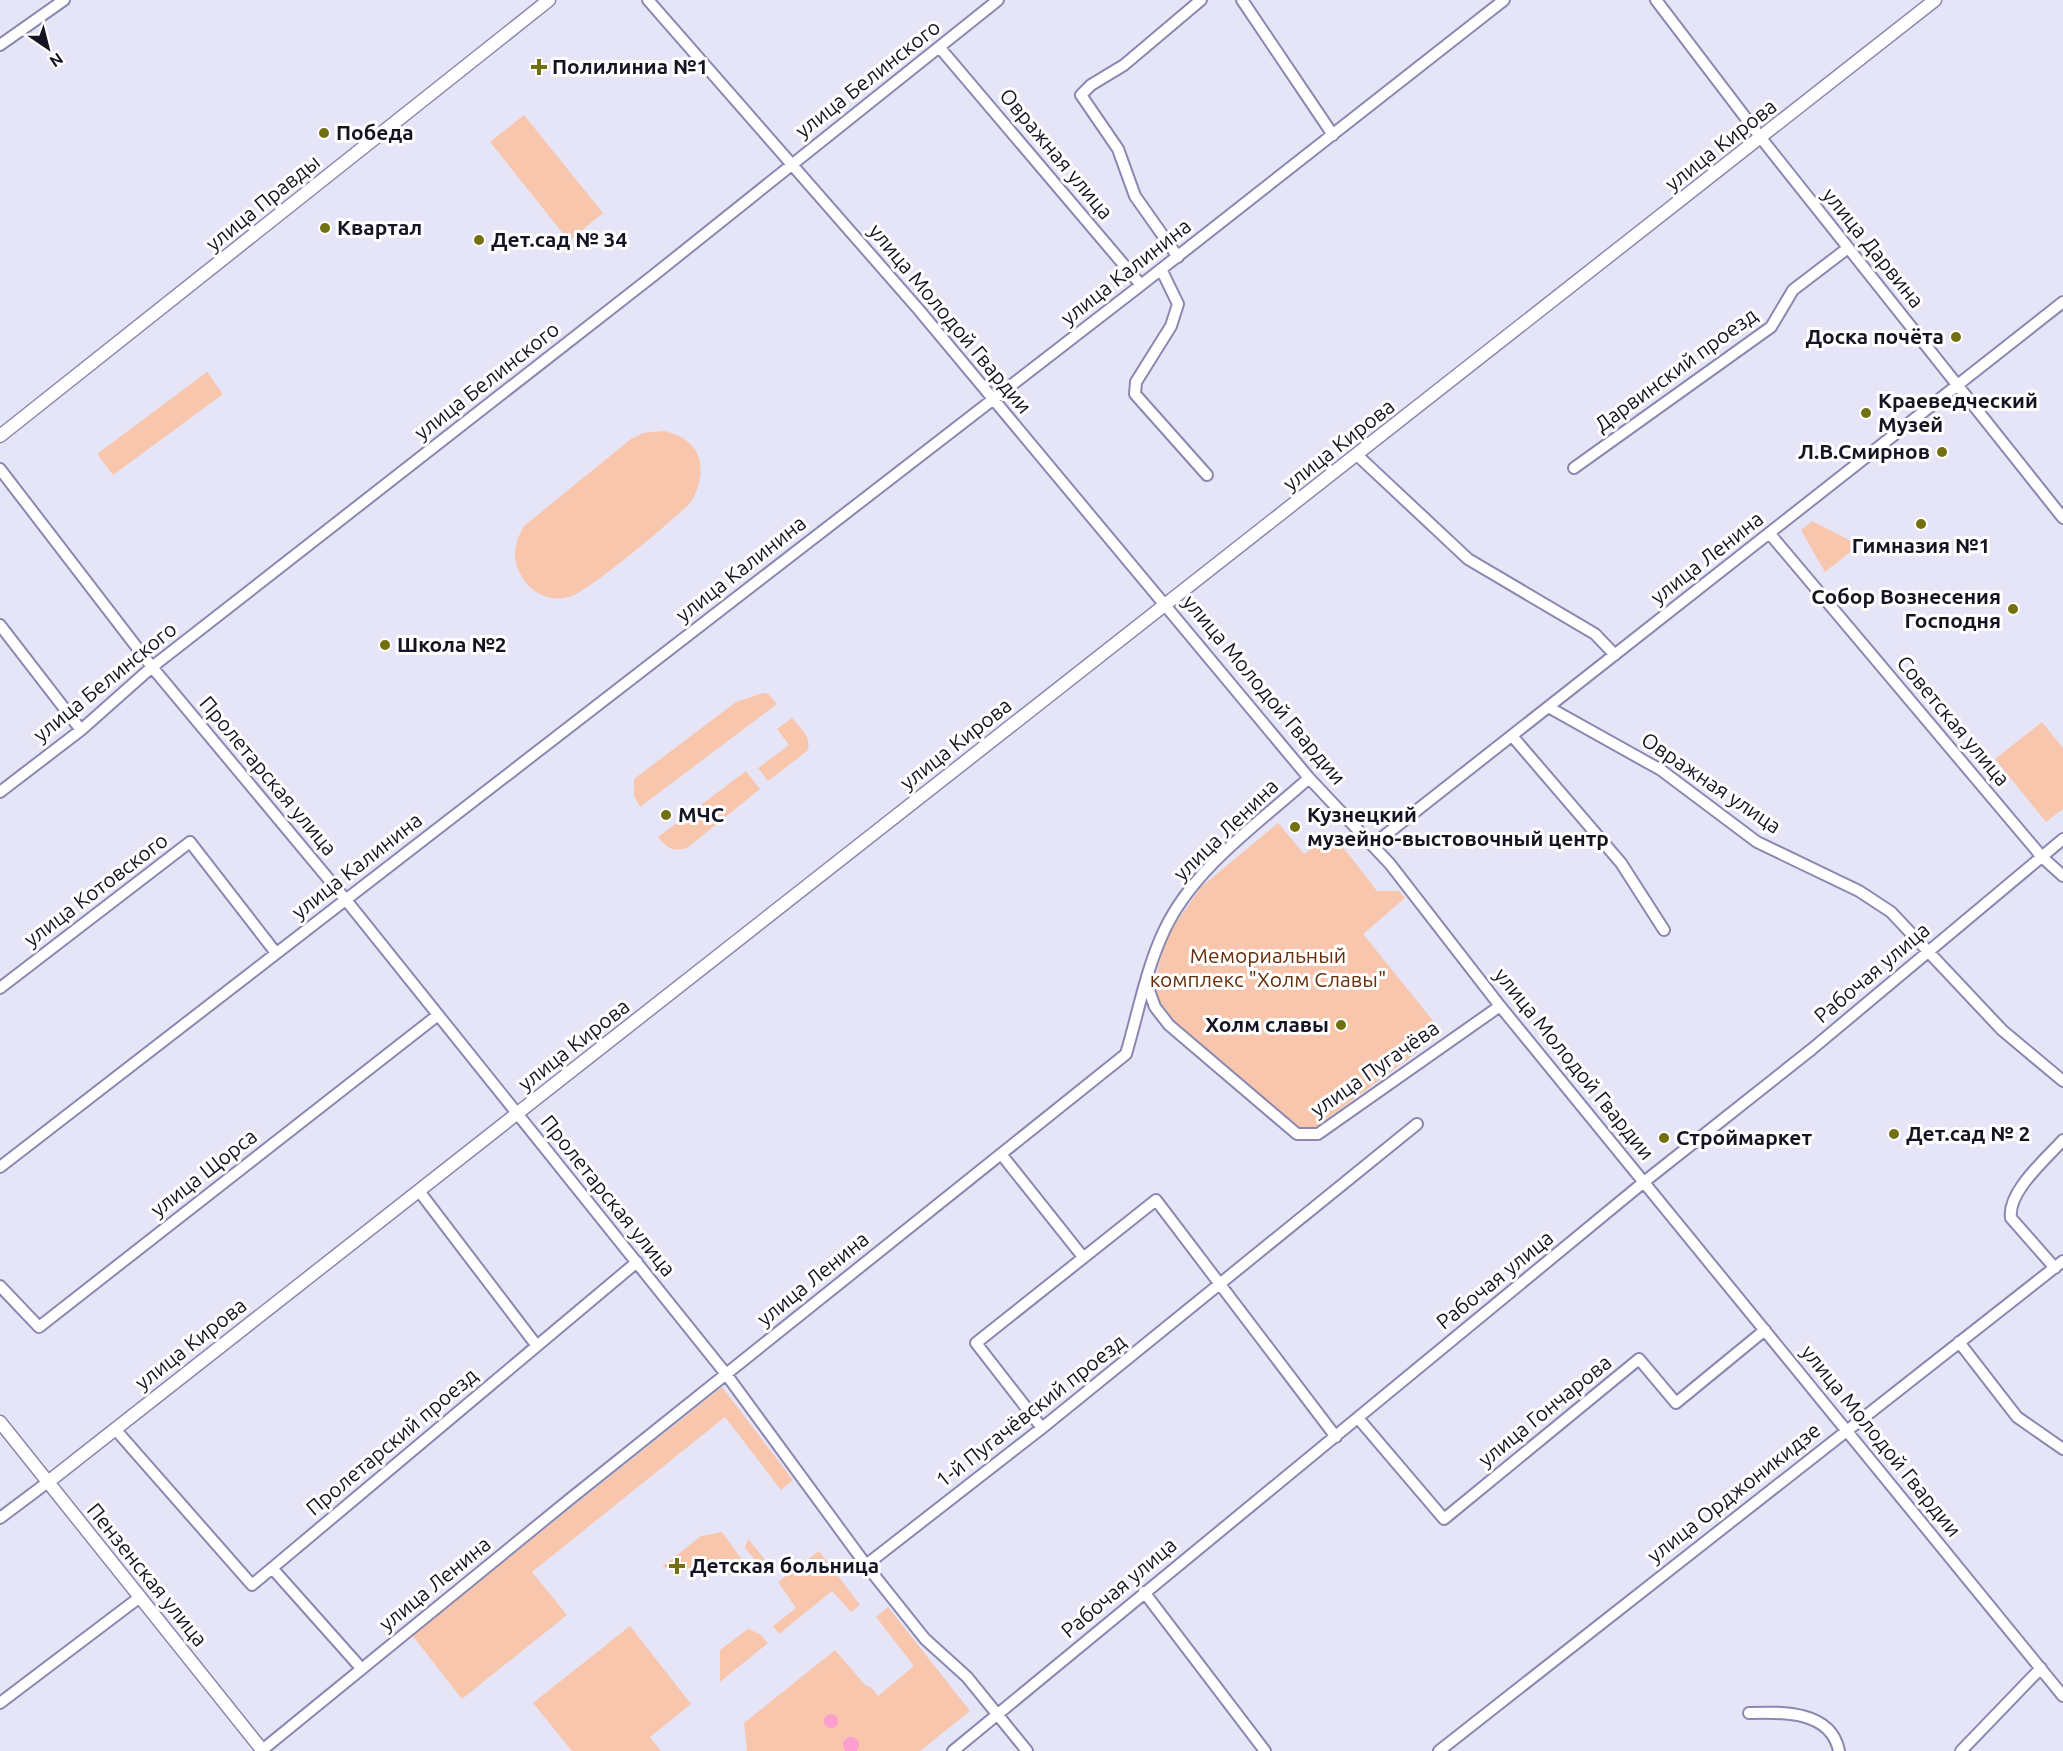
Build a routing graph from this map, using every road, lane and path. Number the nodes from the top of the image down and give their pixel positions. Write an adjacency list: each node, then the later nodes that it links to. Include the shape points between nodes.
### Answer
1 (63, 0): 10 (street)
2 (549, 0): 22 (street, улица Правды)
3 (648, 0): 14 (street, улица Молодой Гвардии)
4 (998, 0): 11 (street, улица Белинского)
5 (1201, 0): 16 (street, Овражная улица, via 1124,65 1081,95 1118,149 1135,196)
6 (1242, 0): 12 (street)
7 (1504, 0): 12 (street, улица Калинина)
8 (1656, 0): 13 (street, улица Дарвина)
9 (1935, 0): 13 (street, улица Кирова)
10 (0, 45)
11 (940, 48): 14 (street, улица Белинского); 18 (street, Овражная улица)
12 (1333, 135): 16 (street, улица Калинина)
13 (1761, 138): 15 (street, улица Дарвина); 23 (street, улица Кирова)
14 (791, 164): 21 (street, улица Молодой Гвардии); 32 (street, улица Белинского, via 636,290)
15 (1848, 248): 20 (street, улица Дарвина); 24 (street, Дарвинский проезд, via 1793,290 1771,327)
16 (1178, 256): 17 (street, улица Калинина)
17 (1161, 269): 18 (street, улица Калинина); 26 (street, via 1178,304 1171,326 1136,382 1135,394)
18 (1141, 285): 21 (street, улица Калинина)
19 (2063, 302): 20 (street, улица Ленина)
20 (1958, 385): 27 (street, улица Дарвина); 28 (street, улица Ленина)
21 (992, 399): 29 (street, улица Молодой Гвардии); 42 (street, улица Калинина)
22 (0, 436)
23 (1358, 455): 29 (street, улица Кирова); 31 (street, via 1468,559 1595,634)
24 (1574, 468)
25 (0, 469): 32 (street, Пролетарская улица)
26 (1207, 475)
27 (2063, 518)
28 (1770, 534): 31 (street, улица Ленина); 40 (street, Советская улица)
29 (1165, 603): 36 (street, улица Молодой Гвардии); 51 (street, улица Кирова)
30 (0, 626): 34 (street)
31 (1615, 655): 33 (street, улица Ленина)
32 (152, 667): 34 (street, улица Белинского); 42 (street, Пролетарская улица)
33 (1550, 708): 35 (street, улица Ленина); 44 (street, Овражная улица, via 1661,770 1757,842 1867,896 1891,912)
34 (81, 730): 37 (street, улица Белинского)
35 (1513, 737): 39 (street, улица Ленина); 43 (street, via 1621,863)
36 (1309, 778): 39 (street, улица Молодой Гвардии); 46 (street, улица Ленина, via 1204,872 1182,900 1154,953)
37 (0, 792)
38 (2063, 839): 40 (street, Рабочая улица)
39 (1374, 844): 48 (street, улица Молодой Гвардии)
40 (2042, 856): 41 (street, Советская улица); 44 (street, Рабочая улица)
41 (2063, 876)
42 (345, 900): 45 (street, улица Калинина); 49 (street, Пролетарская улица)
43 (1664, 930)
44 (1928, 952): 50 (street, Овражная улица, via 2002,1029); 56 (street, Рабочая улица)
45 (276, 953): 47 (street, улица Котовского, via 190,842); 55 (street, улица Калинина)
46 (1147, 984): 48 (street, улица Пугачёва, via 1155,1007 1169,1025 1297,1134 1318,1134); 54 (street, улица Ленина, via 1126,1054)
47 (0, 987)
48 (1500, 1006): 56 (street, улица Молодой Гвардии)
49 (438, 1015): 51 (street, Пролетарская улица); 62 (street, улица Щорса, via 39,1326)
50 (2063, 1081)
51 (517, 1114): 57 (street, улица Кирова); 59 (street, Пролетарская улица)
52 (1417, 1124): 61 (street, 1-й Пугачёвский проезд)
53 (2063, 1140): 60 (street, улица Орджоникидзе, via 2009,1208 2011,1218)
54 (1001, 1154): 58 (street); 66 (street, улица Ленина)
55 (0, 1167)
56 (1644, 1182): 63 (street, улица Молодой Гвардии); 67 (street, Рабочая улица)
57 (419, 1191): 65 (street); 70 (street, улица Кирова)
58 (1083, 1257): 61 (street, via 1156,1200); 69 (street, via 976,1344)
59 (637, 1262): 65 (street, Пролетарский проезд); 66 (street, Пролетарская улица)
60 (2059, 1265): 64 (street, улица Орджоникидзе)
61 (1220, 1285): 69 (street, 1-й Пугачёвский проезд); 72 (street)
62 (0, 1286)
63 (1765, 1330): 67 (street, улица Гончарова, via 1676,1403 1639,1359 1444,1519); 71 (street, улица Молодой Гвардии)
64 (1959, 1342): 71 (street, улица Орджоникидзе); 73 (street, via 2017,1418)
65 (537, 1346): 77 (street, Пролетарский проезд)
66 (726, 1374): 76 (street, Пролетарская улица); 80 (street, улица Ленина)
67 (1358, 1418): 72 (street, Рабочая улица)
68 (0, 1422): 74 (street, Пензенская улица)
69 (1042, 1428): 76 (street, 1-й Пугачёвский проезд)
70 (115, 1429): 74 (street, улица Кирова); 77 (street, Пролетарский проезд, via 252,1585)
71 (1846, 1430): 81 (street, улица Молодой Гвардии); 90 (street, улица Орджоникидзе)
72 (1336, 1437): 78 (street, Рабочая улица)
73 (2063, 1449)
74 (48, 1482): 75 (street, улица Кирова); 79 (street, Пензенская улица)
75 (0, 1518)
76 (866, 1565): 85 (street, Пролетарская улица, via 925,1639 967,1677)
77 (272, 1568): 80 (street)
78 (1144, 1592): 85 (street, Рабочая улица); 89 (street)
79 (140, 1597): 83 (street); 86 (street, Пензенская улица)
80 (361, 1668): 86 (street, улица Ленина)
81 (2041, 1668): 82 (street, улица Молодой Гвардии); 92 (street)
82 (2063, 1696)
83 (0, 1703)
84 (1749, 1713): 91 (street, via 1788,1712 1815,1720 1837,1739)
85 (997, 1715): 87 (street, Рабочая улица); 88 (street, Пролетарская улица)
86 (262, 1751)
87 (953, 1751)
88 (1027, 1751)
89 (1265, 1751)
90 (1439, 1751)
91 (1839, 1751)
92 (1960, 1751)

